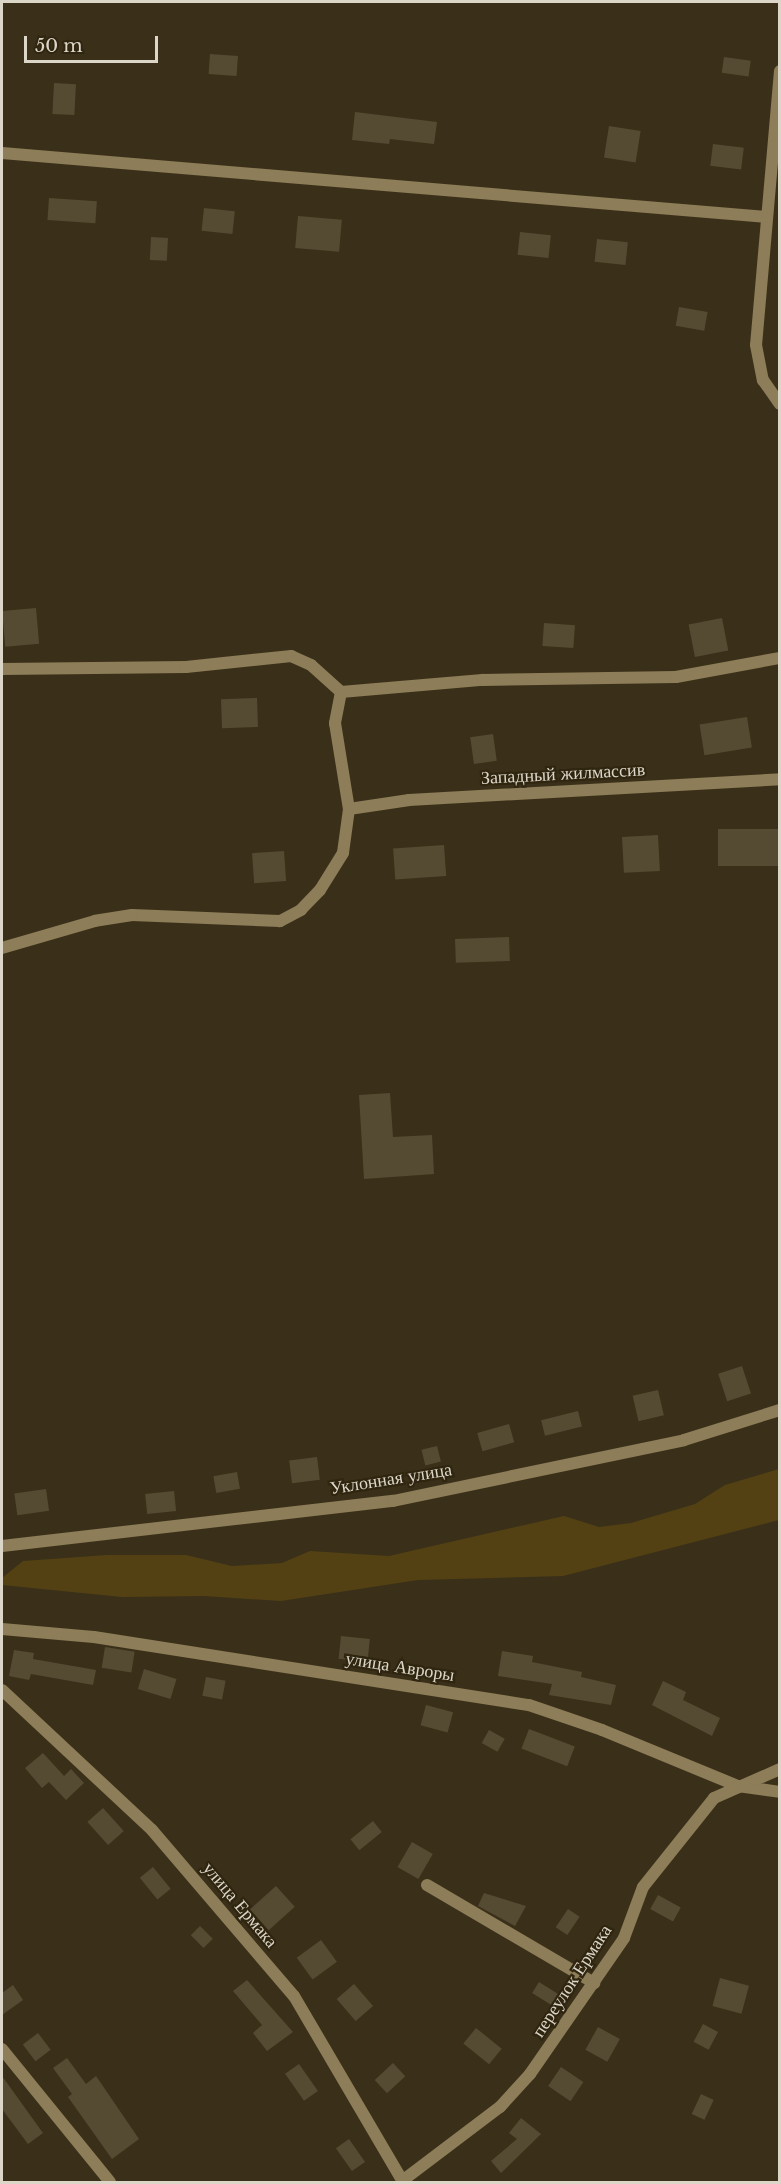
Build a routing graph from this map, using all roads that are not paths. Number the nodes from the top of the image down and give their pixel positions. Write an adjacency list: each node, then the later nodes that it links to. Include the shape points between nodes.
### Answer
1 (780, 70): 3 (street)
2 (2, 153): 3 (street)
3 (765, 217): 4 (street, via 756,345 763,380)
4 (780, 404)
5 (780, 658): 7 (street, via 676,677 482,680)
6 (2, 669): 7 (street, via 186,667 291,656 311,665)
7 (341, 692): 9 (street, via 335,723)
8 (780, 779): 9 (street, Западный жилмассив, via 409,800)
9 (349, 809): 10 (street, via 343,853 320,890 301,910 280,921 132,915 95,921)
10 (2, 948)
11 (780, 1410): 12 (street, Уклонная улица, via 684,1440 393,1501)
12 (2, 1546)
13 (2, 1629): 16 (street, улица Авроры, via 94,1637 529,1705 602,1730)
14 (2, 1690): 23 (street, улица Ермака, via 152,1830 294,1996)
15 (780, 1769): 16 (street, переулок Ермака)
16 (738, 1786): 17 (street, улица Авроры); 19 (street, переулок Ермака, via 714,1798 643,1887 624,1938)
17 (780, 1792)
18 (427, 1885): 19 (street)
19 (594, 1983): 23 (street, переулок Ермака, via 530,2074 500,2107)
20 (2, 2049): 21 (street)
21 (6, 2064): 22 (street)
22 (110, 2182)
23 (403, 2182)

